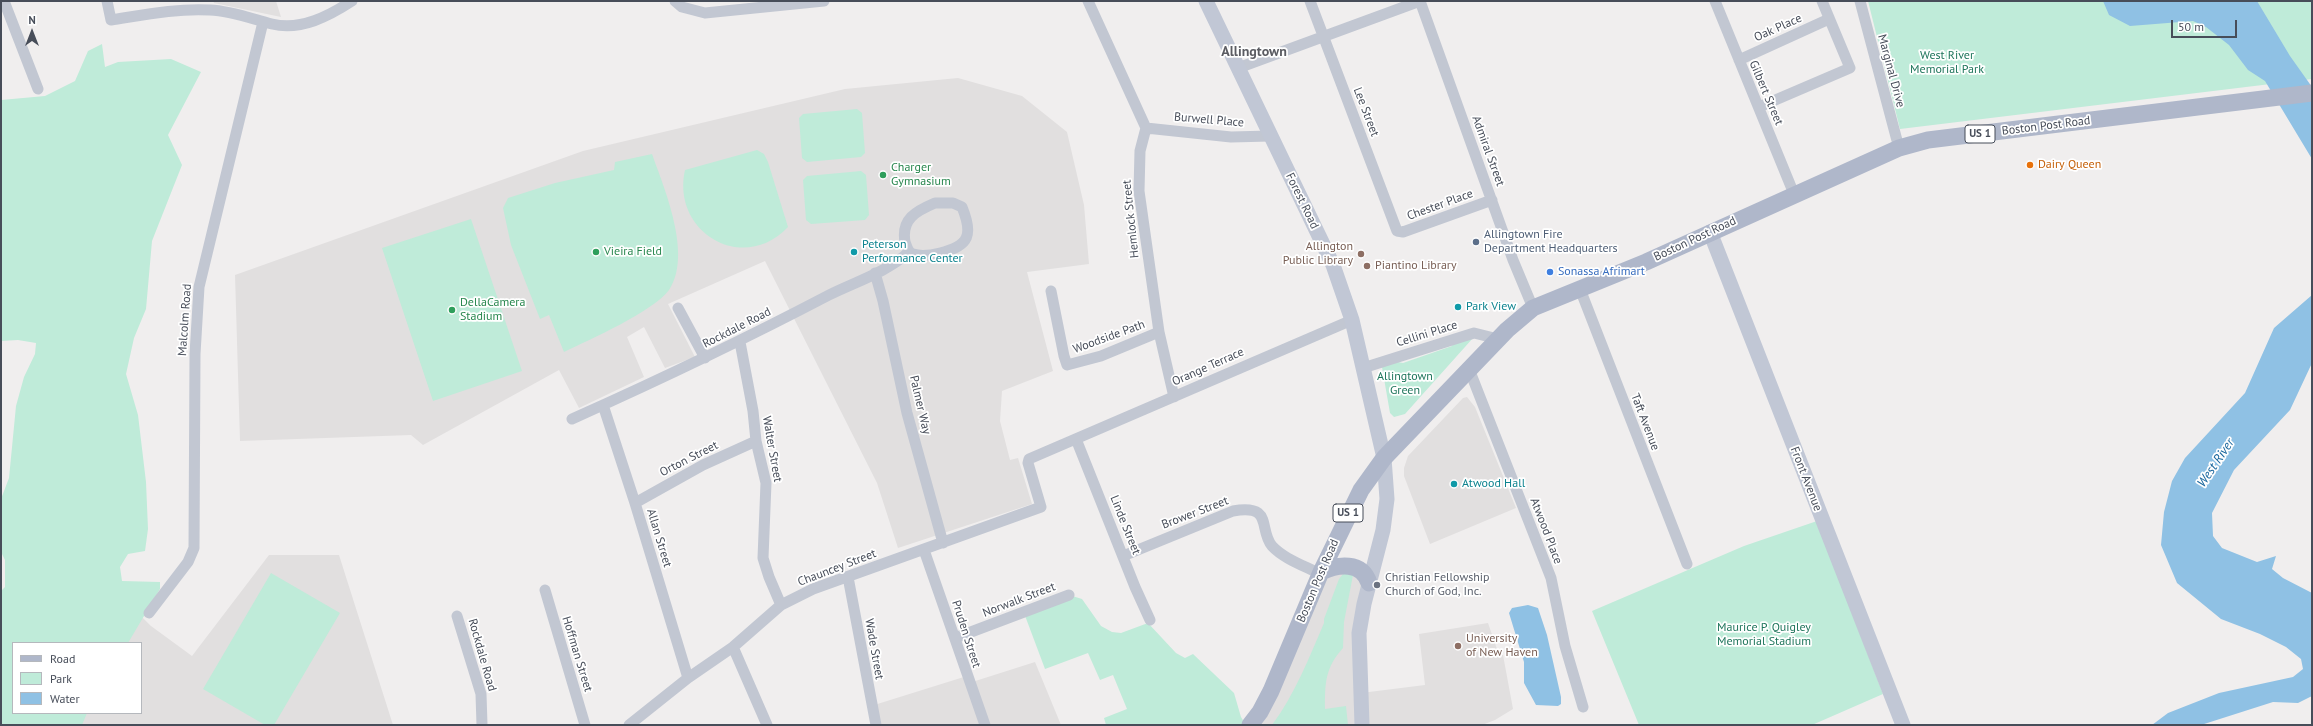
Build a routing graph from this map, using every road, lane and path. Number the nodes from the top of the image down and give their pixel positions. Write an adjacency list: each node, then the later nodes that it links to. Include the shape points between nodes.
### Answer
1 (4, 1): 18 (street)
2 (107, 1): 14 (street, via 111,20 200,10 227,12)
3 (352, 1): 14 (street, via 311,22 280,26)
4 (675, 1): 5 (street, via 682,7 705,13)
5 (824, 1)
6 (1088, 1): 21 (street)
7 (1206, 1): 17 (main road, Forest Road)
8 (1310, 1): 15 (street, Lee Street)
9 (1420, 1): 15 (street); 25 (street, Admiral Street)
10 (1715, 1): 16 (street, Gilbert Street)
11 (1822, 1): 13 (street)
12 (1860, 1): 23 (street, Marginal Drive)
13 (1829, 19): 16 (street, Oak Place); 20 (street, via 1850,68)
14 (263, 22): 58 (street, Malcolm Road, via 199,287 195,354 194,548 188,562)
15 (1323, 36): 17 (street); 26 (street, Lee Street)
16 (1739, 60): 20 (street, Gilbert Street)
17 (1238, 68): 22 (main road, Forest Road)
18 (38, 89)
19 (2312, 93): 23 (main road, Boston Post Road / US 1, via 1928,140)
20 (1759, 107): 24 (street, Gilbert Street)
21 (1146, 128): 22 (street, Burwell Place, via 1231,137); 35 (street, Hemlock Street, via 1140,151 1138,191)
22 (1270, 136): 34 (main road, Forest Road, via 1334,265)
23 (1899, 148): 24 (main road, Boston Post Road / US 1)
24 (1794, 194): 27 (main road, Boston Post Road / US 1)
25 (1492, 200): 26 (street, Chester Place, via 1403,232); 33 (street, Admiral Street)
26 (1397, 231)
27 (1710, 232): 30 (main road, Boston Post Road / US 1); 73 (main road, Front Avenue)
28 (909, 252): 28 (street, via 922,256 933,255 962,245 968,234 968,222 962,207 954,203 935,204 912,215 906,223 904,232); 29 (street, Rockdale Road)
29 (875, 273): 37 (street, Rockdale Road); 48 (street, Palmer Way, via 918,457)
30 (1580, 289): 33 (main road, Boston Post Road / US 1); 51 (street, Taft Avenue)
31 (1052, 291): 35 (street, Woodside Path, via 1067,365 1101,356)
32 (678, 308): 38 (street)
33 (1533, 308): 36 (main road, Boston Post Road / US 1)
34 (1352, 320): 39 (main road, Forest Road); 41 (street, Orange Terrace)
35 (1159, 332): 41 (street, Hemlock Street)
36 (1498, 339): 39 (street, Cellini Place, via 1474,333); 40 (main road, Boston Post Road / US 1)
37 (740, 342): 38 (street, Rockdale Road); 45 (street, Walter Street)
38 (705, 358): 42 (street, Rockdale Road)
39 (1363, 368): 46 (main road, Forest Road)
40 (1469, 369): 46 (main road, Boston Post Road / US 1); 64 (street, Atwood Place, via 1551,578 1565,646)
41 (1174, 397): 44 (street, Orange Terrace)
42 (603, 405): 43 (street, Rockdale Road); 47 (street, Allan Street)
43 (572, 419)
44 (1076, 439): 48 (street, Chauncey Street, via 1029,459 1041,507); 50 (street, Linde Street)
45 (756, 441): 47 (street, Orton Street, via 703,465); 57 (street, Walter Street, via 766,483 763,558 768,577)
46 (1384, 458): 52 (main road, Boston Post Road / US 1, via 1361,490); 54 (main road, Forest Road, via 1387,499 1384,523)
47 (635, 503): 63 (street, Allan Street)
48 (943, 543): 49 (street, Chauncey Street)
49 (924, 550): 53 (street, Chauncey Street); 61 (street, Pruden Street)
50 (1123, 556): 52 (street, Brower Street, via 1233,511 1248,510 1262,518 1269,541 1278,551); 60 (street, Linde Street)
51 (1687, 564)
52 (1321, 573): 54 (main road, via 1334,566 1349,566 1363,572); 71 (main road, Boston Post Road / US 1, via 1270,691 1260,712)
53 (848, 577): 57 (street, Chauncey Street, via 813,589); 69 (street, Wade Street)
54 (1369, 583): 72 (main road, Forest Road, via 1359,633)
55 (545, 590): 66 (street, Hoffman Street)
56 (1069, 595): 61 (street, Norwalk Street)
57 (781, 605): 62 (street, Chauncey Street)
58 (149, 612)
59 (457, 616): 65 (street, Rockdale Road, via 481,694)
60 (1150, 620)
61 (955, 638): 70 (street, Pruden Street)
62 (733, 647): 63 (street, Chauncey Street); 68 (street)
63 (688, 678): 67 (street, Chauncey Street)
64 (1583, 707)
65 (482, 725)
66 (585, 725)
67 (629, 725)
68 (767, 725)
69 (876, 725)
70 (985, 725)
71 (1250, 725)
72 (1362, 725)
73 (1903, 725)

